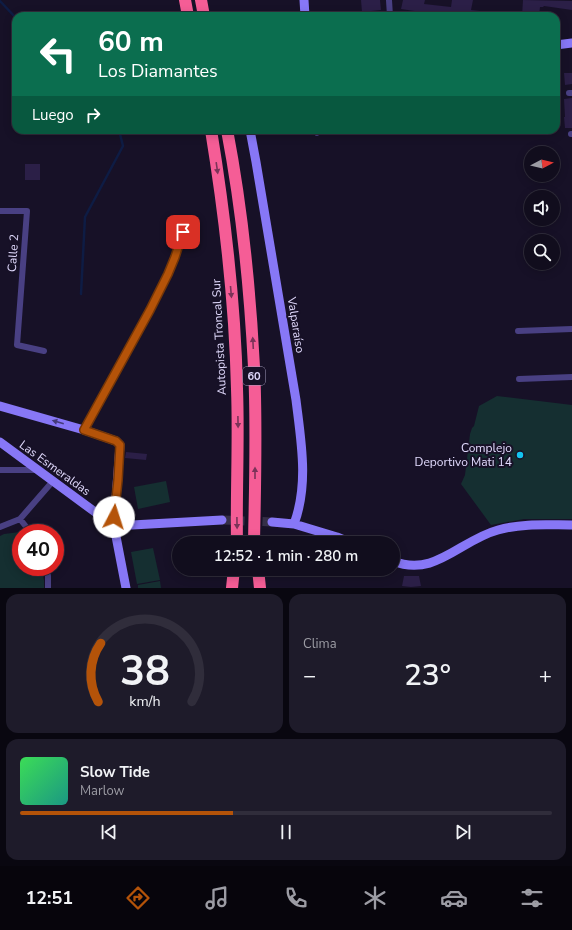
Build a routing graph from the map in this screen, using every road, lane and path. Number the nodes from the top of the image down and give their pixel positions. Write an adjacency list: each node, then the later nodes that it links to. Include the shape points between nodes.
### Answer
1 (185, 0): 5 (highway)
2 (201, 0): 6 (highway)
3 (304, 0): 7 (main road)
4 (388, 0): 8 (street)
5 (187, 12)
6 (203, 12)
7 (305, 12)
8 (390, 12)
9 (572, 43): 10 (main road)
10 (560, 44)
11 (212, 134): 35 (highway, Autopista Troncal Sur / 60, one-way to 35, via 228,254 235,344)
12 (227, 134): 36 (highway, 60, one-way to 12, via 255,405 251,319 244,239)
13 (251, 134): 31 (main road, Valparaíso, via 301,438 302,484 298,516)
14 (0, 211): 18 (street, Calle 2, via 27,211 17,345)
15 (183, 232): 22 (street, via 168,274)
16 (572, 328): 17 (street)
17 (518, 331)
18 (44, 351)
19 (572, 377): 20 (street)
20 (519, 380)
21 (0, 406): 22 (main road, one-way to 21)
22 (84, 430): 33 (main road, via 116,441 120,445)
23 (0, 442): 25 (main road, Las Esmeraldas)
24 (0, 470): 25 (street)
25 (37, 470): 26 (main road, Las Esmeraldas)
26 (53, 481): 27 (street); 33 (main road, Las Esmeraldas)
27 (20, 519): 30 (street); 34 (street)
28 (222, 520): 33 (main road)
29 (272, 522): 31 (main road)
30 (24, 524)
31 (294, 524): 37 (main road)
32 (572, 525): 38 (main road, via 520,525 496,530 425,565)
33 (114, 526): 45 (main road)
34 (0, 527)
35 (237, 536)
36 (256, 536)
37 (335, 536)
38 (400, 563)
39 (48, 576): 44 (street)
40 (235, 576): 46 (highway)
41 (236, 576): 47 (highway)
42 (254, 576): 48 (highway)
43 (259, 576): 49 (highway)
44 (48, 588)
45 (126, 588)
46 (232, 588)
47 (237, 588)
48 (254, 588)
49 (260, 588)

